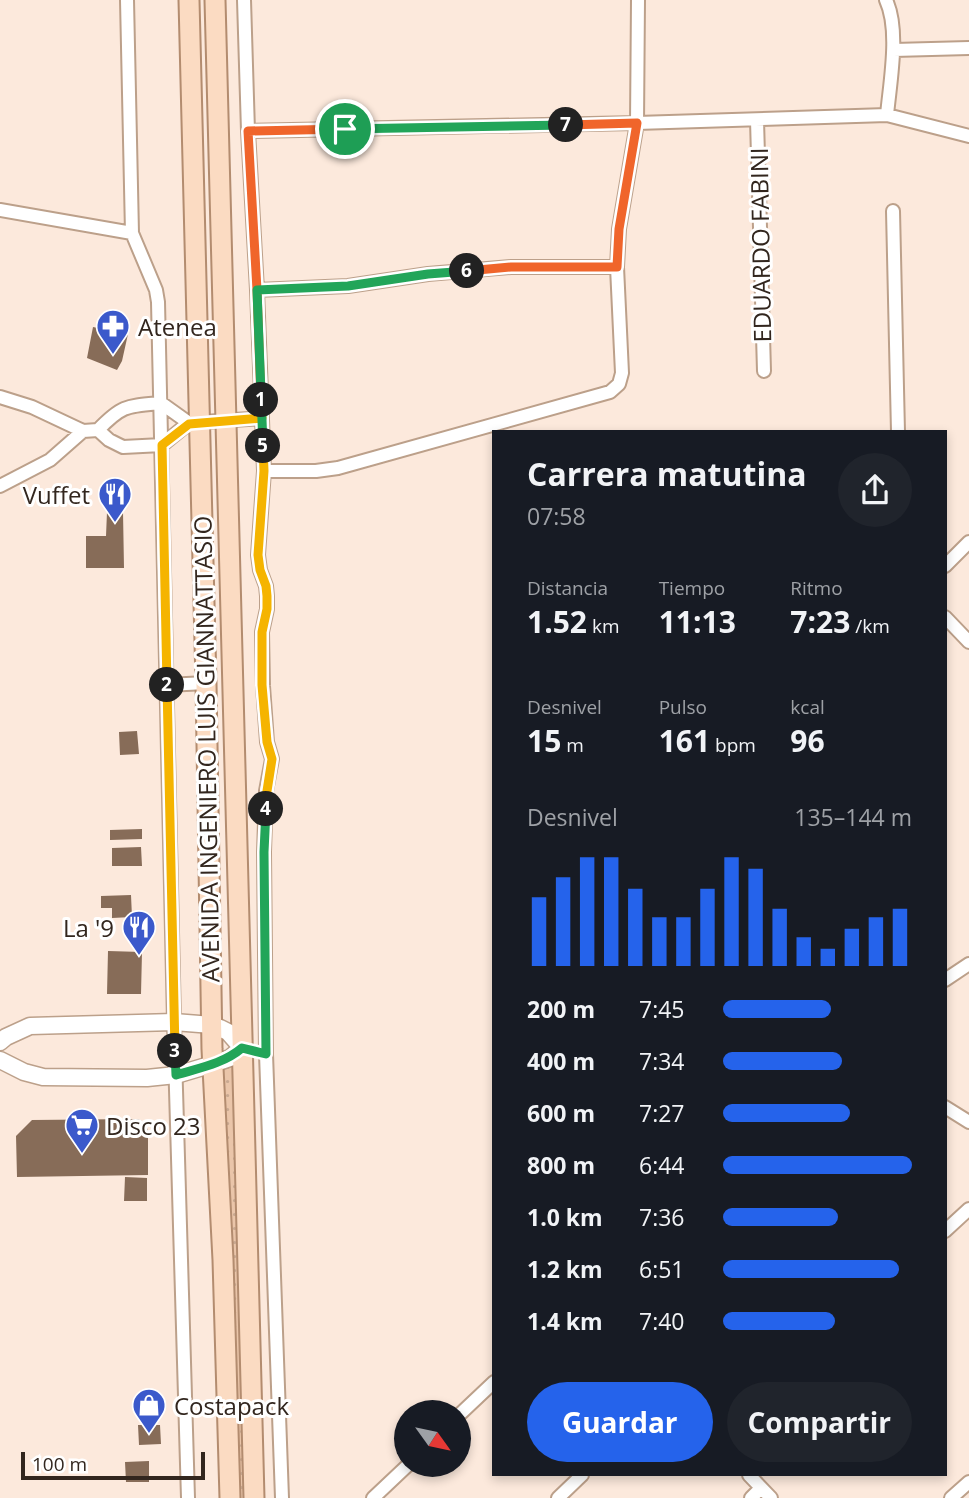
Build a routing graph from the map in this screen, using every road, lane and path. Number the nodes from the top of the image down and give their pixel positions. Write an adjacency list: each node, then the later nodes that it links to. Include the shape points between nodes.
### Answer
1 (127, 0): 16 (street, AVENIDA INGENIERO LUIS GIANNATTASIO)
2 (189, 0): 24 (main road, AVENIDA INGENIERO LUIS GIANNATTASIO)
3 (215, 0): 23 (main road, AVENIDA INGENIERO LUIS GIANNATTASIO)
4 (244, 0): 12 (street)
5 (638, 0): 11 (street)
6 (886, 0): 8 (street)
7 (969, 48): 8 (street)
8 (894, 50): 9 (street)
9 (887, 115): 10 (street); 13 (street)
10 (757, 120): 11 (street); 19 (street, EDUARDO FABINI)
11 (637, 123): 12 (street); 17 (street)
12 (248, 131): 18 (street)
13 (969, 136)
14 (0, 210): 16 (street)
15 (893, 211): 26 (street)
16 (132, 233): 21 (street, AVENIDA INGENIERO LUIS GIANNATTASIO, via 156,290)
17 (617, 267): 18 (street, via 511,267 348,286); 29 (street, via 622,373 610,392 362,462 316,471)
18 (257, 290): 22 (street)
19 (764, 371)
20 (0, 397): 27 (street)
21 (161, 403): 24 (street); 25 (street, via 129,405); 28 (street, AVENIDA INGENIERO LUIS GIANNATTASIO)
22 (262, 418): 23 (street); 29 (street)
23 (225, 421): 24 (street); 42 (main road, AVENIDA INGENIERO LUIS GIANNATTASIO)
24 (194, 423): 28 (street); 35 (main road, AVENIDA INGENIERO LUIS GIANNATTASIO)
25 (98, 430): 27 (street); 28 (street, via 123,447)
26 (898, 430)
27 (83, 431): 30 (street, via 50,460)
28 (162, 445): 36 (street, AVENIDA INGENIERO LUIS GIANNATTASIO)
29 (264, 471): 43 (street, via 258,555 267,596 262,685 272,759 264,852)
30 (0, 486)
31 (969, 542): 32 (street)
32 (947, 564)
33 (947, 619): 34 (street)
34 (969, 642)
35 (206, 684): 36 (street); 40 (main road, AVENIDA INGENIERO LUIS GIANNATTASIO)
36 (167, 685): 39 (street, AVENIDA INGENIERO LUIS GIANNATTASIO)
37 (969, 964): 38 (street)
38 (947, 979)
39 (174, 1022): 40 (street); 41 (street, via 30,1026); 46 (street, AVENIDA INGENIERO LUIS GIANNATTASIO)
40 (212, 1025): 42 (street, via 228,1032); 45 (main road, AVENIDA INGENIERO LUIS GIANNATTASIO)
41 (0, 1042)
42 (242, 1048): 43 (street); 45 (street); 60 (main road, AVENIDA INGENIERO LUIS GIANNATTASIO)
43 (266, 1054): 61 (street)
44 (0, 1060): 46 (street, via 43,1077)
45 (213, 1064): 46 (street); 59 (main road, AVENIDA INGENIERO LUIS GIANNATTASIO)
46 (176, 1075): 58 (street, AVENIDA INGENIERO LUIS GIANNATTASIO)
47 (947, 1108): 48 (street)
48 (969, 1122)
49 (969, 1209): 50 (street)
50 (947, 1229)
51 (492, 1384): 52 (street)
52 (471, 1404)
53 (581, 1476): 63 (street)
54 (750, 1476): 57 (street)
55 (395, 1477): 62 (street)
56 (969, 1482): 66 (street)
57 (761, 1488): 64 (street); 65 (street)
58 (188, 1498)
59 (230, 1498)
60 (254, 1498)
61 (282, 1498)
62 (373, 1498)
63 (558, 1498)
64 (751, 1498)
65 (771, 1498)
66 (951, 1498)

